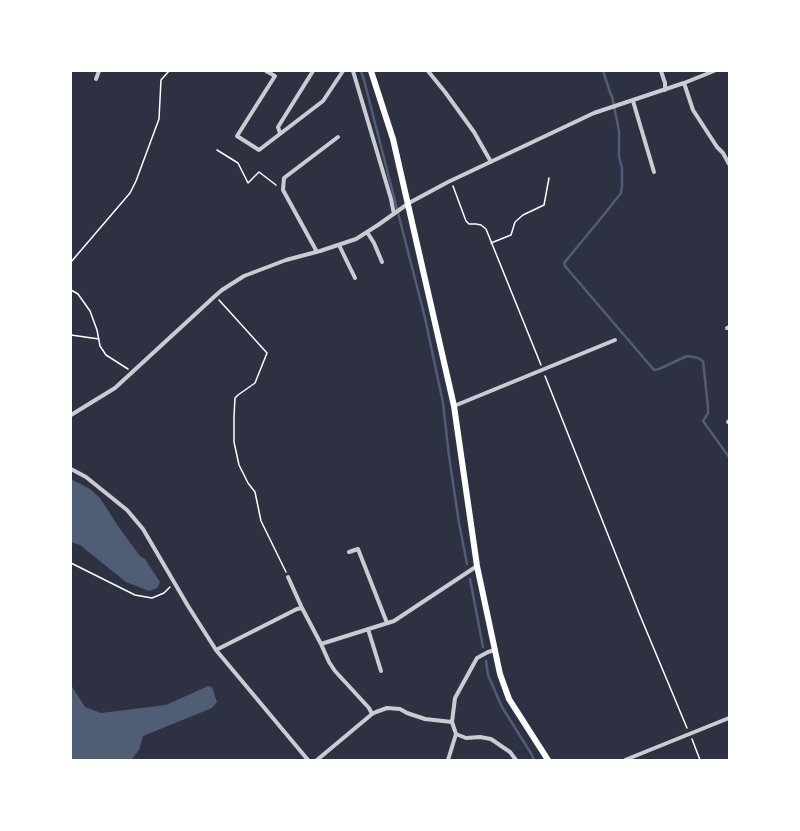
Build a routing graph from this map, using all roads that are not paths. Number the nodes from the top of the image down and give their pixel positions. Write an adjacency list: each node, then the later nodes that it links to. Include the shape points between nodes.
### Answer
1 (99, 71): 10 (street)
2 (266, 71): 14 (street, via 275,76 236,136 259,150)
3 (313, 71): 14 (street, via 278,127)
4 (343, 71): 14 (street, via 323,101)
5 (353, 71): 20 (street)
6 (371, 71): 19 (main road, via 394,139)
7 (428, 71): 16 (street, via 474,132)
8 (661, 71): 12 (street)
9 (714, 71): 11 (street)
10 (96, 79)
11 (684, 83): 12 (street); 17 (street, via 692,110 717,147 724,153)
12 (665, 90): 13 (street)
13 (632, 101): 16 (street, via 594,114); 18 (street)
14 (280, 134)
15 (338, 137): 23 (street, via 284,178 283,190)
16 (491, 162): 19 (street)
17 (729, 164)
18 (654, 172)
19 (409, 203): 20 (street); 27 (main road)
20 (394, 214): 21 (street)
21 (367, 232): 22 (street); 24 (street)
22 (338, 245): 23 (street); 25 (street)
23 (316, 252): 28 (street, via 244,276 222,290 115,388)
24 (382, 262)
25 (355, 278)
26 (615, 340): 27 (street)
27 (454, 406): 31 (main road)
28 (71, 415)
29 (71, 469): 37 (street, via 86,477 127,510 143,529)
30 (348, 552): 34 (street, via 358,549)
31 (478, 566): 34 (street, via 394,621); 38 (main road)
32 (288, 577): 33 (street)
33 (302, 608): 36 (street); 37 (street)
34 (387, 623): 35 (street)
35 (368, 629): 36 (street); 39 (street)
36 (321, 644): 40 (street, via 335,671)
37 (216, 650): 44 (street)
38 (494, 650): 42 (street, via 477,658 455,698); 48 (main road, via 509,699)
39 (381, 671)
40 (372, 714): 42 (street, via 387,708 400,709 425,719); 45 (street)
41 (729, 718): 49 (street)
42 (452, 722): 43 (street)
43 (456, 734): 46 (street); 47 (street, via 466,738 491,739 510,752)
44 (308, 760)
45 (317, 760)
46 (448, 760)
47 (516, 760)
48 (548, 760)
49 (625, 760)

